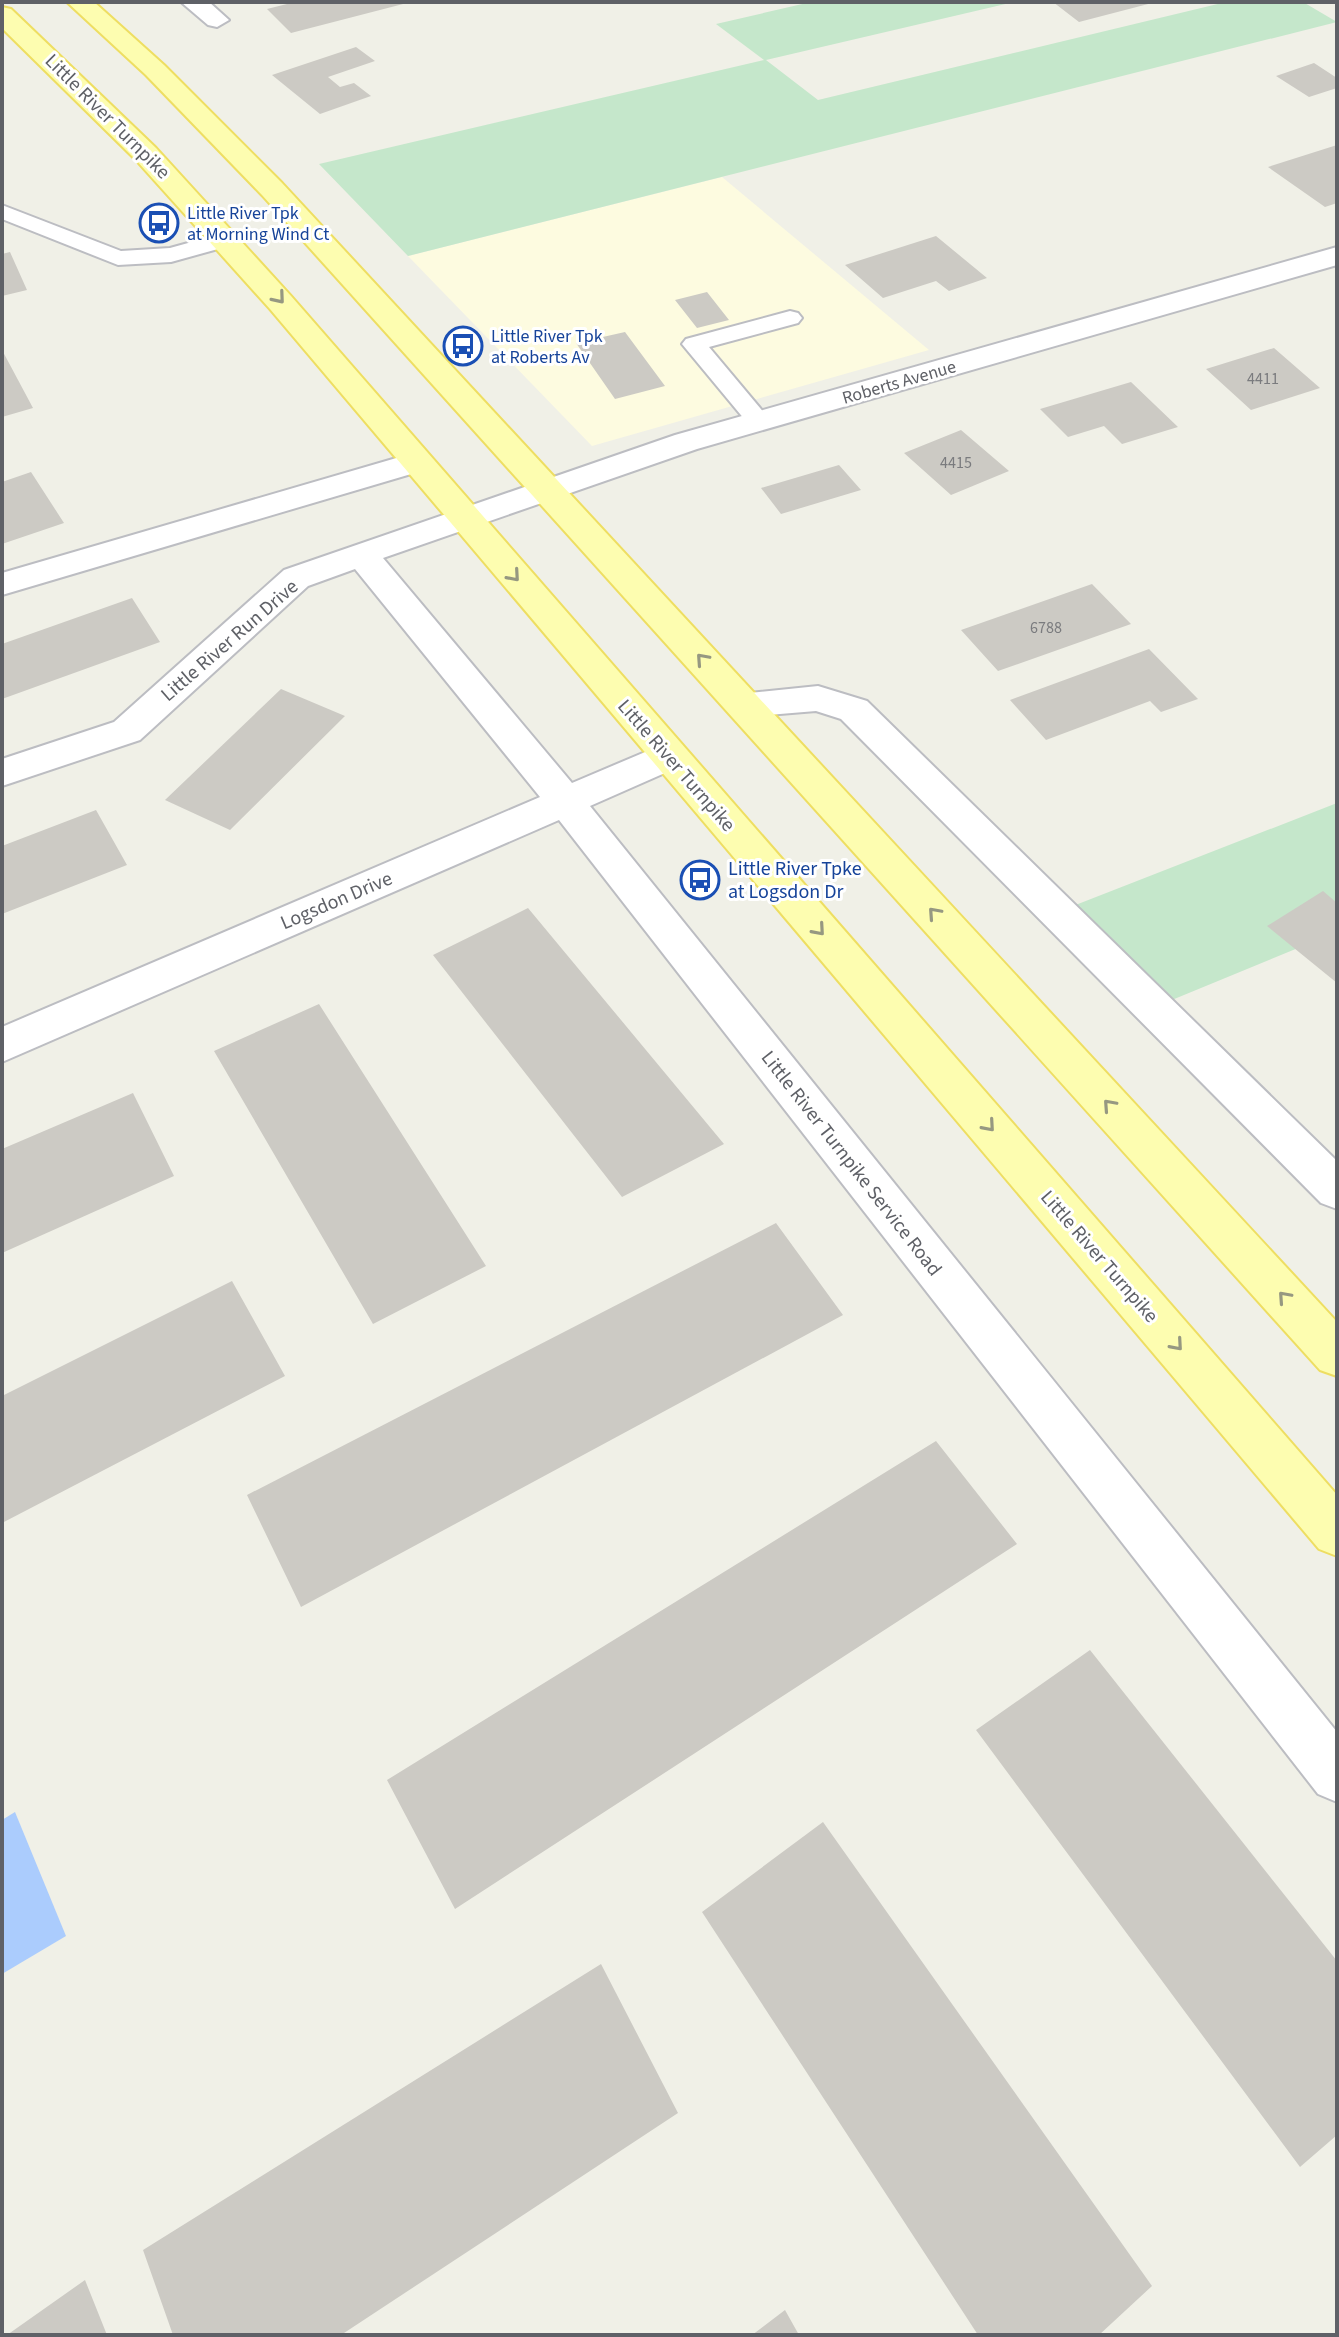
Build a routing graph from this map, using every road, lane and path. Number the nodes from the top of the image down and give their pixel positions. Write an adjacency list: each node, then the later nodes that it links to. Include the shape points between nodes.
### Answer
1 (79, 2): 11 (main road, via 155,70 272,189)
2 (193, 2): 4 (street)
3 (2, 14): 6 (main road, Little River Turnpike, via 145,150)
4 (217, 20)
5 (2, 211): 6 (lane, via 118,258 171,255)
6 (228, 239): 10 (main road, Little River Turnpike, one-way to 10)
7 (1337, 256): 9 (street, Roberts Avenue)
8 (790, 318): 9 (lane, via 694,344)
9 (759, 421): 11 (street, Roberts Avenue)
10 (417, 462): 12 (main road, Little River Turnpike); 14 (street)
11 (546, 489): 12 (street, Roberts Avenue); 15 (main road, one-way to 11)
12 (463, 517): 13 (street, Little River Run Drive); 16 (main road, Little River Turnpike, one-way to 16)
13 (361, 554): 17 (street, Little River Run Drive, via 296,578 127,731); 18 (street, Little River Turnpike Service Road)
14 (2, 584)
15 (743, 704): 20 (street, via 818,698 854,710); 21 (main road, one-way to 15)
16 (670, 756): 18 (street, Logsdon Drive); 22 (main road, Little River Turnpike, one-way to 22)
17 (2, 773)
18 (565, 801): 19 (street, Logsdon Drive); 23 (street, Little River Turnpike Service Road)
19 (2, 1045)
20 (1337, 1190)
21 (1337, 1355)
22 (1337, 1532)
23 (1337, 1775)

